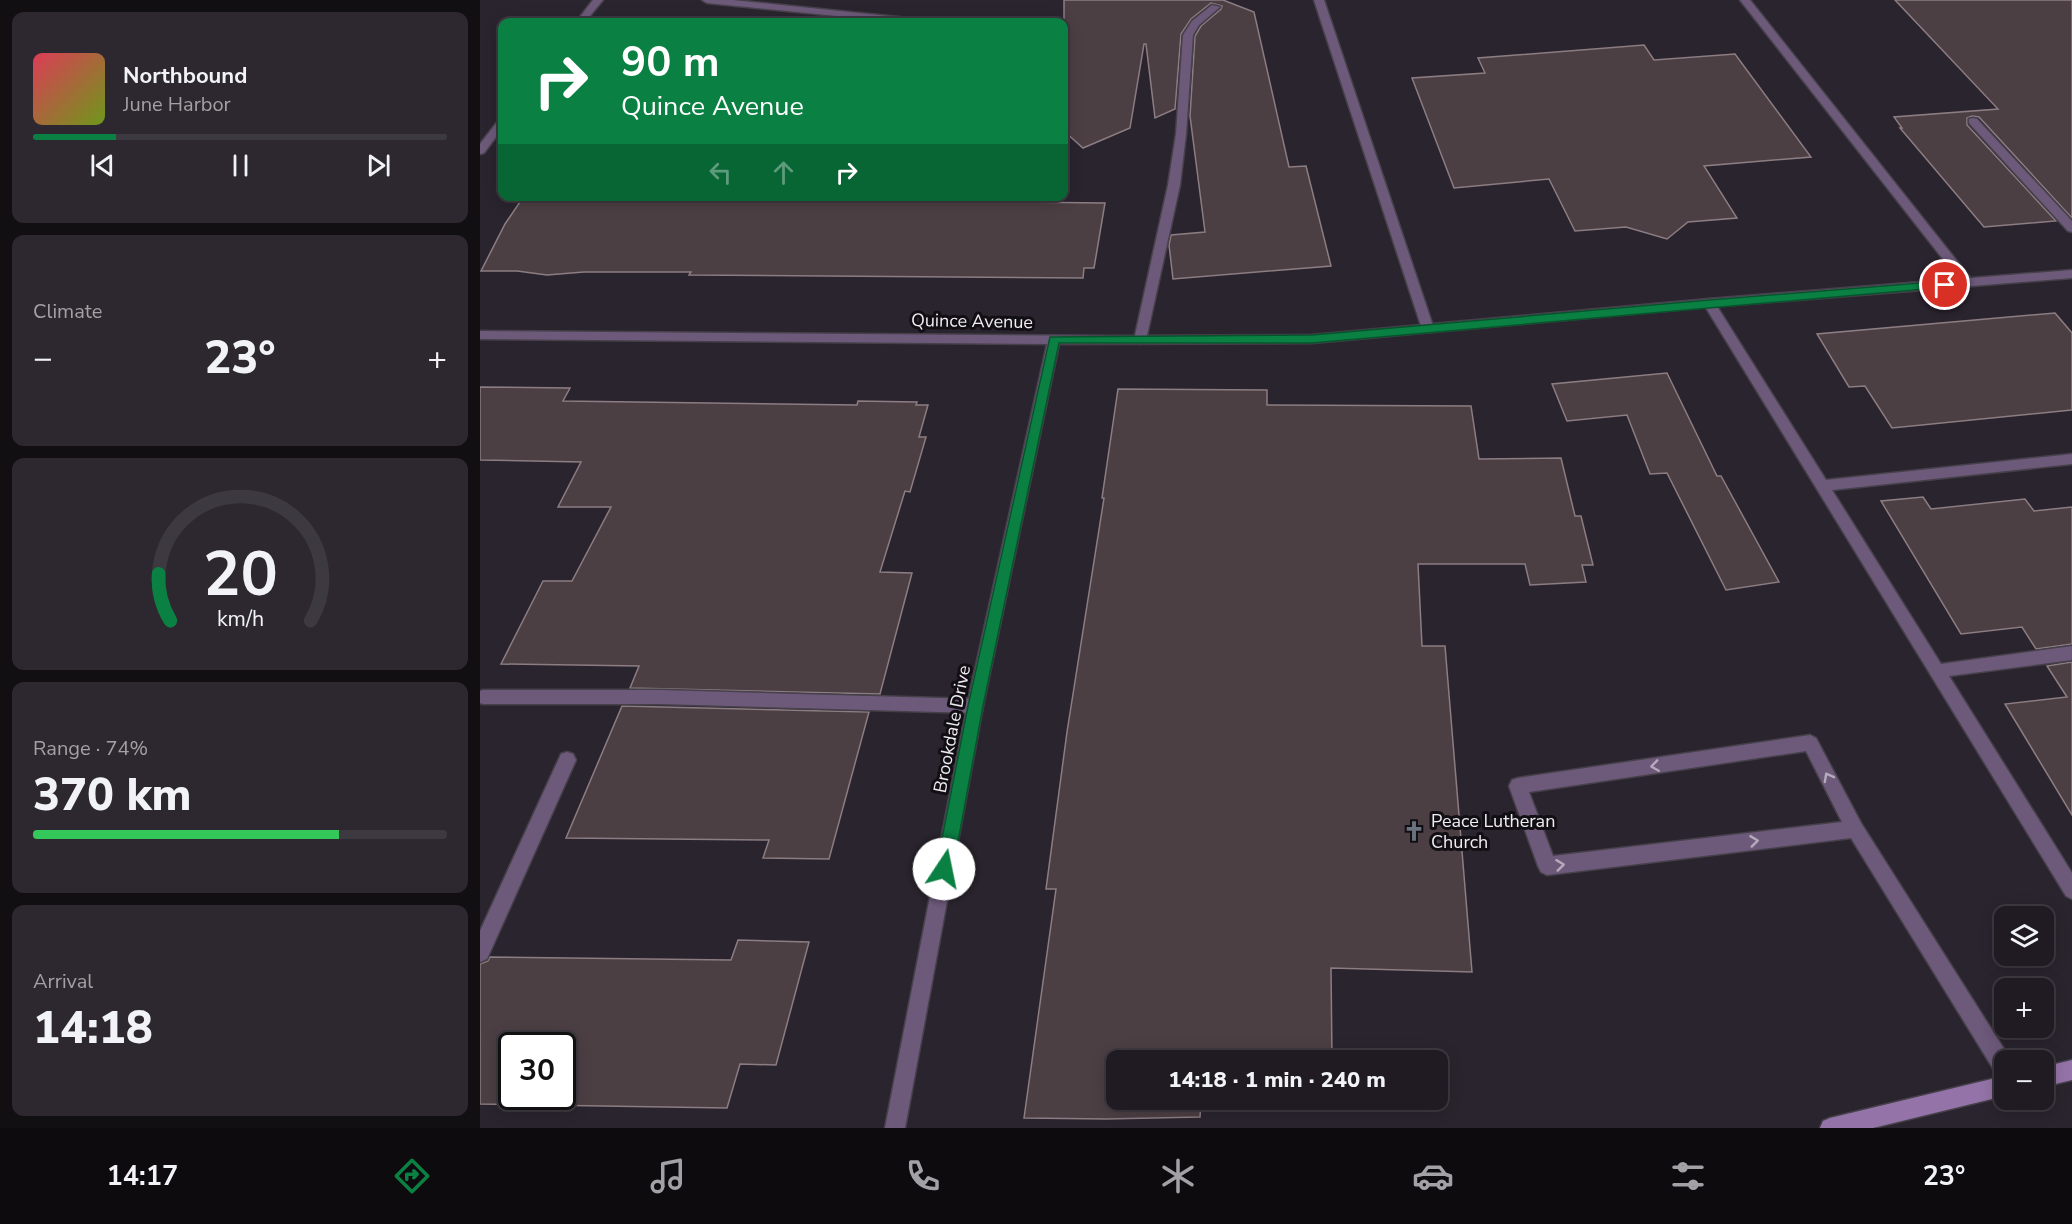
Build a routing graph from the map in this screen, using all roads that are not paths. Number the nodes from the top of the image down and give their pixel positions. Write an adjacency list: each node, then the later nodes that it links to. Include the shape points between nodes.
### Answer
1 (598, 0): 6 (street)
2 (707, 0): 7 (street)
3 (1319, 0): 15 (street)
4 (1745, 0): 13 (street)
5 (1215, 7): 18 (street, via 1188,35 1174,185)
6 (583, 18)
7 (880, 18)
8 (1973, 121): 11 (street)
9 (498, 128): 10 (street)
10 (480, 151)
11 (2072, 228)
12 (2072, 274): 13 (street, Quince Avenue)
13 (1968, 283): 14 (street, Quince Avenue)
14 (1709, 303): 15 (street, Quince Avenue); 20 (street)
15 (1428, 329): 18 (street, Quince Avenue, via 1312,339)
16 (480, 334): 17 (street, Quince Avenue)
17 (1054, 339): 18 (street, Quince Avenue); 24 (street, Brookdale Drive)
18 (1140, 340)
19 (2072, 459): 20 (street)
20 (1822, 486): 22 (street)
21 (2072, 653): 22 (street)
22 (1937, 671): 27 (street)
23 (483, 697): 24 (street, via 661,697)
24 (975, 706): 33 (street, Brookdale Drive)
25 (567, 760): 28 (street)
26 (1855, 829): 26 (street, one-way to 26, via 1810,743 1518,786 1547,866); 29 (street)
27 (2072, 890)
28 (480, 952)
29 (1994, 1052)
30 (2072, 1070): 31 (street)
31 (2054, 1074)
32 (1994, 1088): 34 (street)
33 (895, 1128)
34 (1830, 1128)

